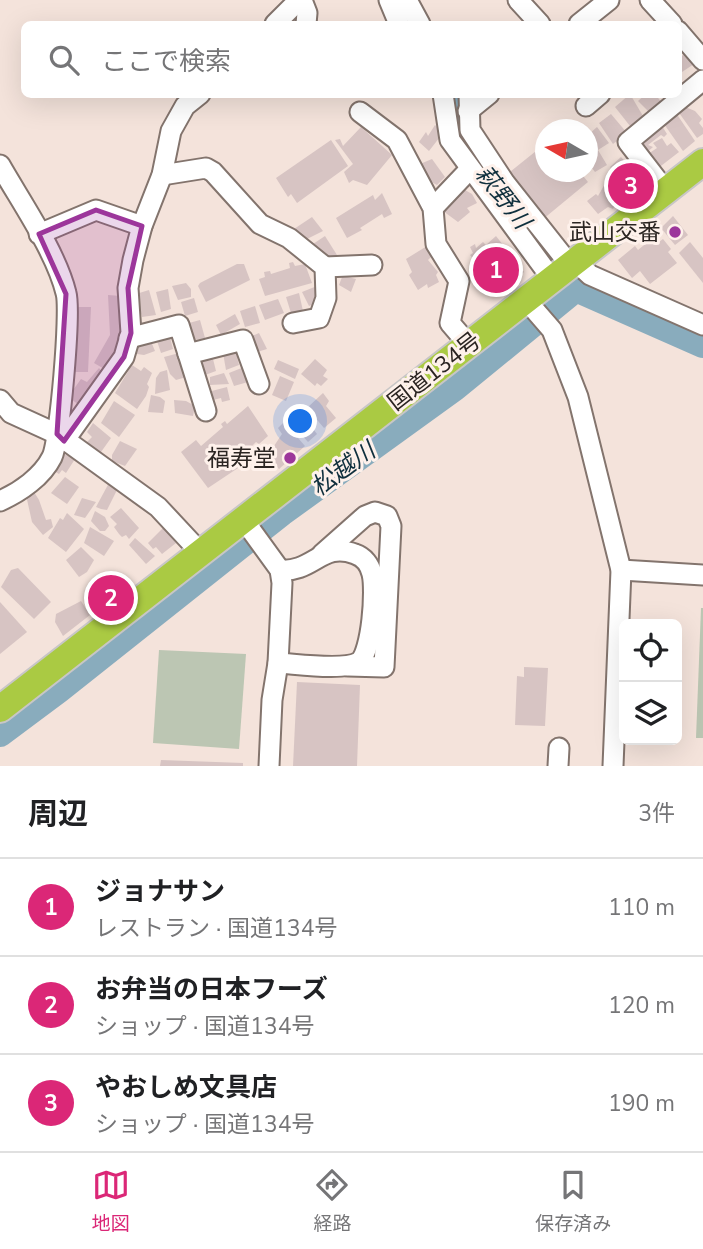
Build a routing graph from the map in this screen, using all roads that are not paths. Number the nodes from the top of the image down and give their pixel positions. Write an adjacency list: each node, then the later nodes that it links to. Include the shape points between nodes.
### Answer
1 (301, 0): 7 (street); 8 (street)
2 (389, 0): 9 (street)
3 (407, 0): 10 (street)
4 (517, 0): 11 (street)
5 (609, 0): 12 (street)
6 (650, 0): 13 (street)
7 (278, 21)
8 (306, 21)
9 (398, 21)
10 (418, 21)
11 (537, 21)
12 (583, 21)
13 (669, 21)
14 (682, 35): 15 (street)
15 (700, 52)
16 (703, 80): 17 (street)
17 (682, 97)
18 (195, 98): 26 (street, via 184,106 170,131)
19 (444, 98): 25 (street, via 450,140)
20 (681, 98): 27 (street, via 628,142)
21 (468, 103): 33 (street, via 470,130 482,151)
22 (360, 112): 28 (street, via 397,140)
23 (703, 162): 27 (highway, 国道134号)
24 (0, 165): 30 (street)
25 (470, 169): 28 (street); 33 (street)
26 (162, 175): 29 (street); 32 (street, via 206,168 260,224 289,238)
27 (665, 190): 33 (highway, 国道134号)
28 (433, 208): 38 (street, via 436,244 459,281 450,323)
29 (142, 226): 30 (street, via 96,210); 37 (street, via 128,288)
30 (39, 234): 43 (street, via 66,293)
31 (372, 265): 32 (street)
32 (324, 267): 35 (street, via 326,298 320,318)
33 (564, 270): 34 (highway, 国道134号); 36 (street, via 590,275)
34 (526, 300): 38 (highway, 国道134号); 48 (street, via 552,330 578,397)
35 (293, 323)
36 (703, 325)
37 (129, 338): 39 (street, via 179,325); 43 (street, via 124,356)
38 (468, 344): 45 (highway, 国道134号)
39 (188, 354): 40 (street, via 243,340); 42 (street)
40 (259, 384)
41 (0, 400): 43 (street, via 11,413)
42 (206, 411)
43 (60, 437): 44 (street, via 52,457 34,480); 46 (street, via 158,507)
44 (0, 501)
45 (246, 522): 46 (highway, 国道134号); 49 (street)
46 (200, 552): 53 (highway, 国道134号)
47 (318, 557): 49 (street, via 301,569); 52 (street, via 344,551 358,555 369,564 373,576 370,640 366,653); 52 (street, via 365,516 375,512 387,516 391,526 384,667)
48 (621, 570): 50 (street); 55 (street)
49 (286, 571): 51 (street, via 282,583)
50 (703, 575)
51 (284, 664): 52 (street); 54 (street, via 272,700)
52 (348, 666)
53 (0, 709)
54 (269, 766)
55 (613, 766)

